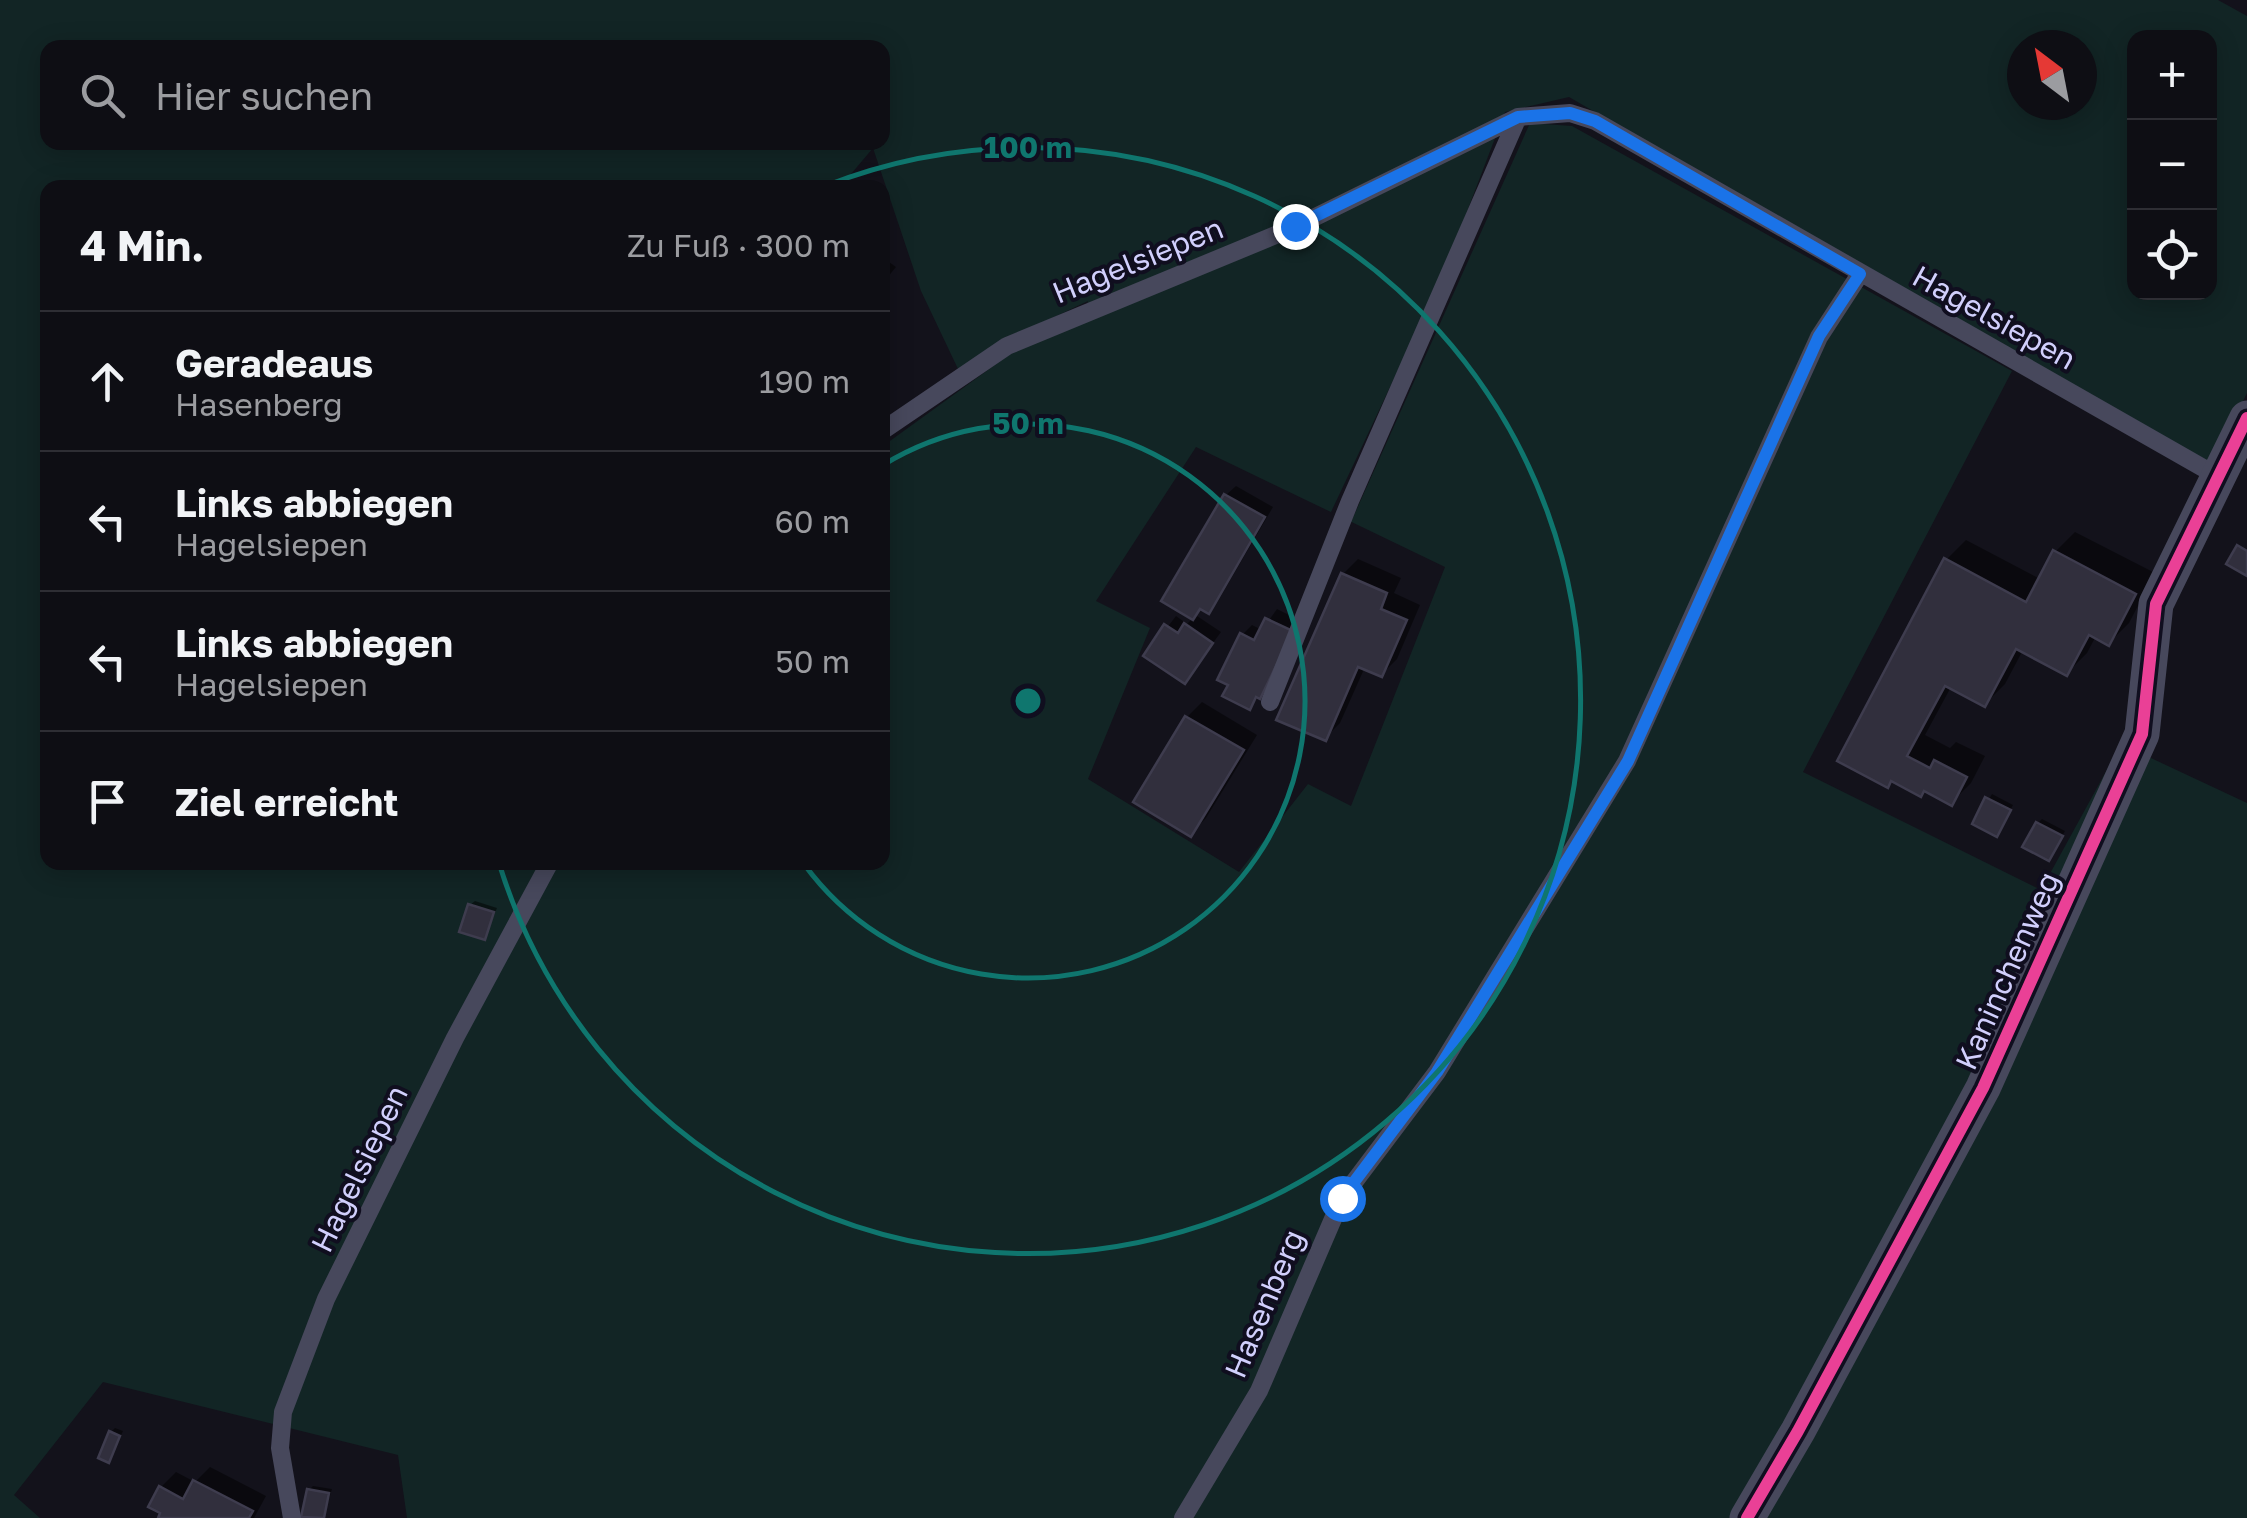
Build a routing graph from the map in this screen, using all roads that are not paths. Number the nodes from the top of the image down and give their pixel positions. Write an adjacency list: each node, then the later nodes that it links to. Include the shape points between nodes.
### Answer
1 (1518, 117): 2 (lane, Hagelsiepen, via 1570,113 1595,121); 4 (lane, Hagelsiepen, via 1295,226 1007,346); 6 (lane)
2 (1860, 274): 5 (lane, Hagelsiepen); 9 (lane, Hasenberg, via 1819,336 1628,761 1437,1072 1342,1198 1259,1390)
3 (2247, 418): 5 (street, Kaninchenweg)
4 (890, 425)
5 (2218, 476): 10 (street, Kaninchenweg, via 2156,604 2142,734 1983,1088)
6 (1270, 702)
7 (546, 870): 8 (lane, Hagelsiepen, via 326,1299 283,1412 280,1448)
8 (292, 1518)
9 (1183, 1518)
10 (1747, 1518)

